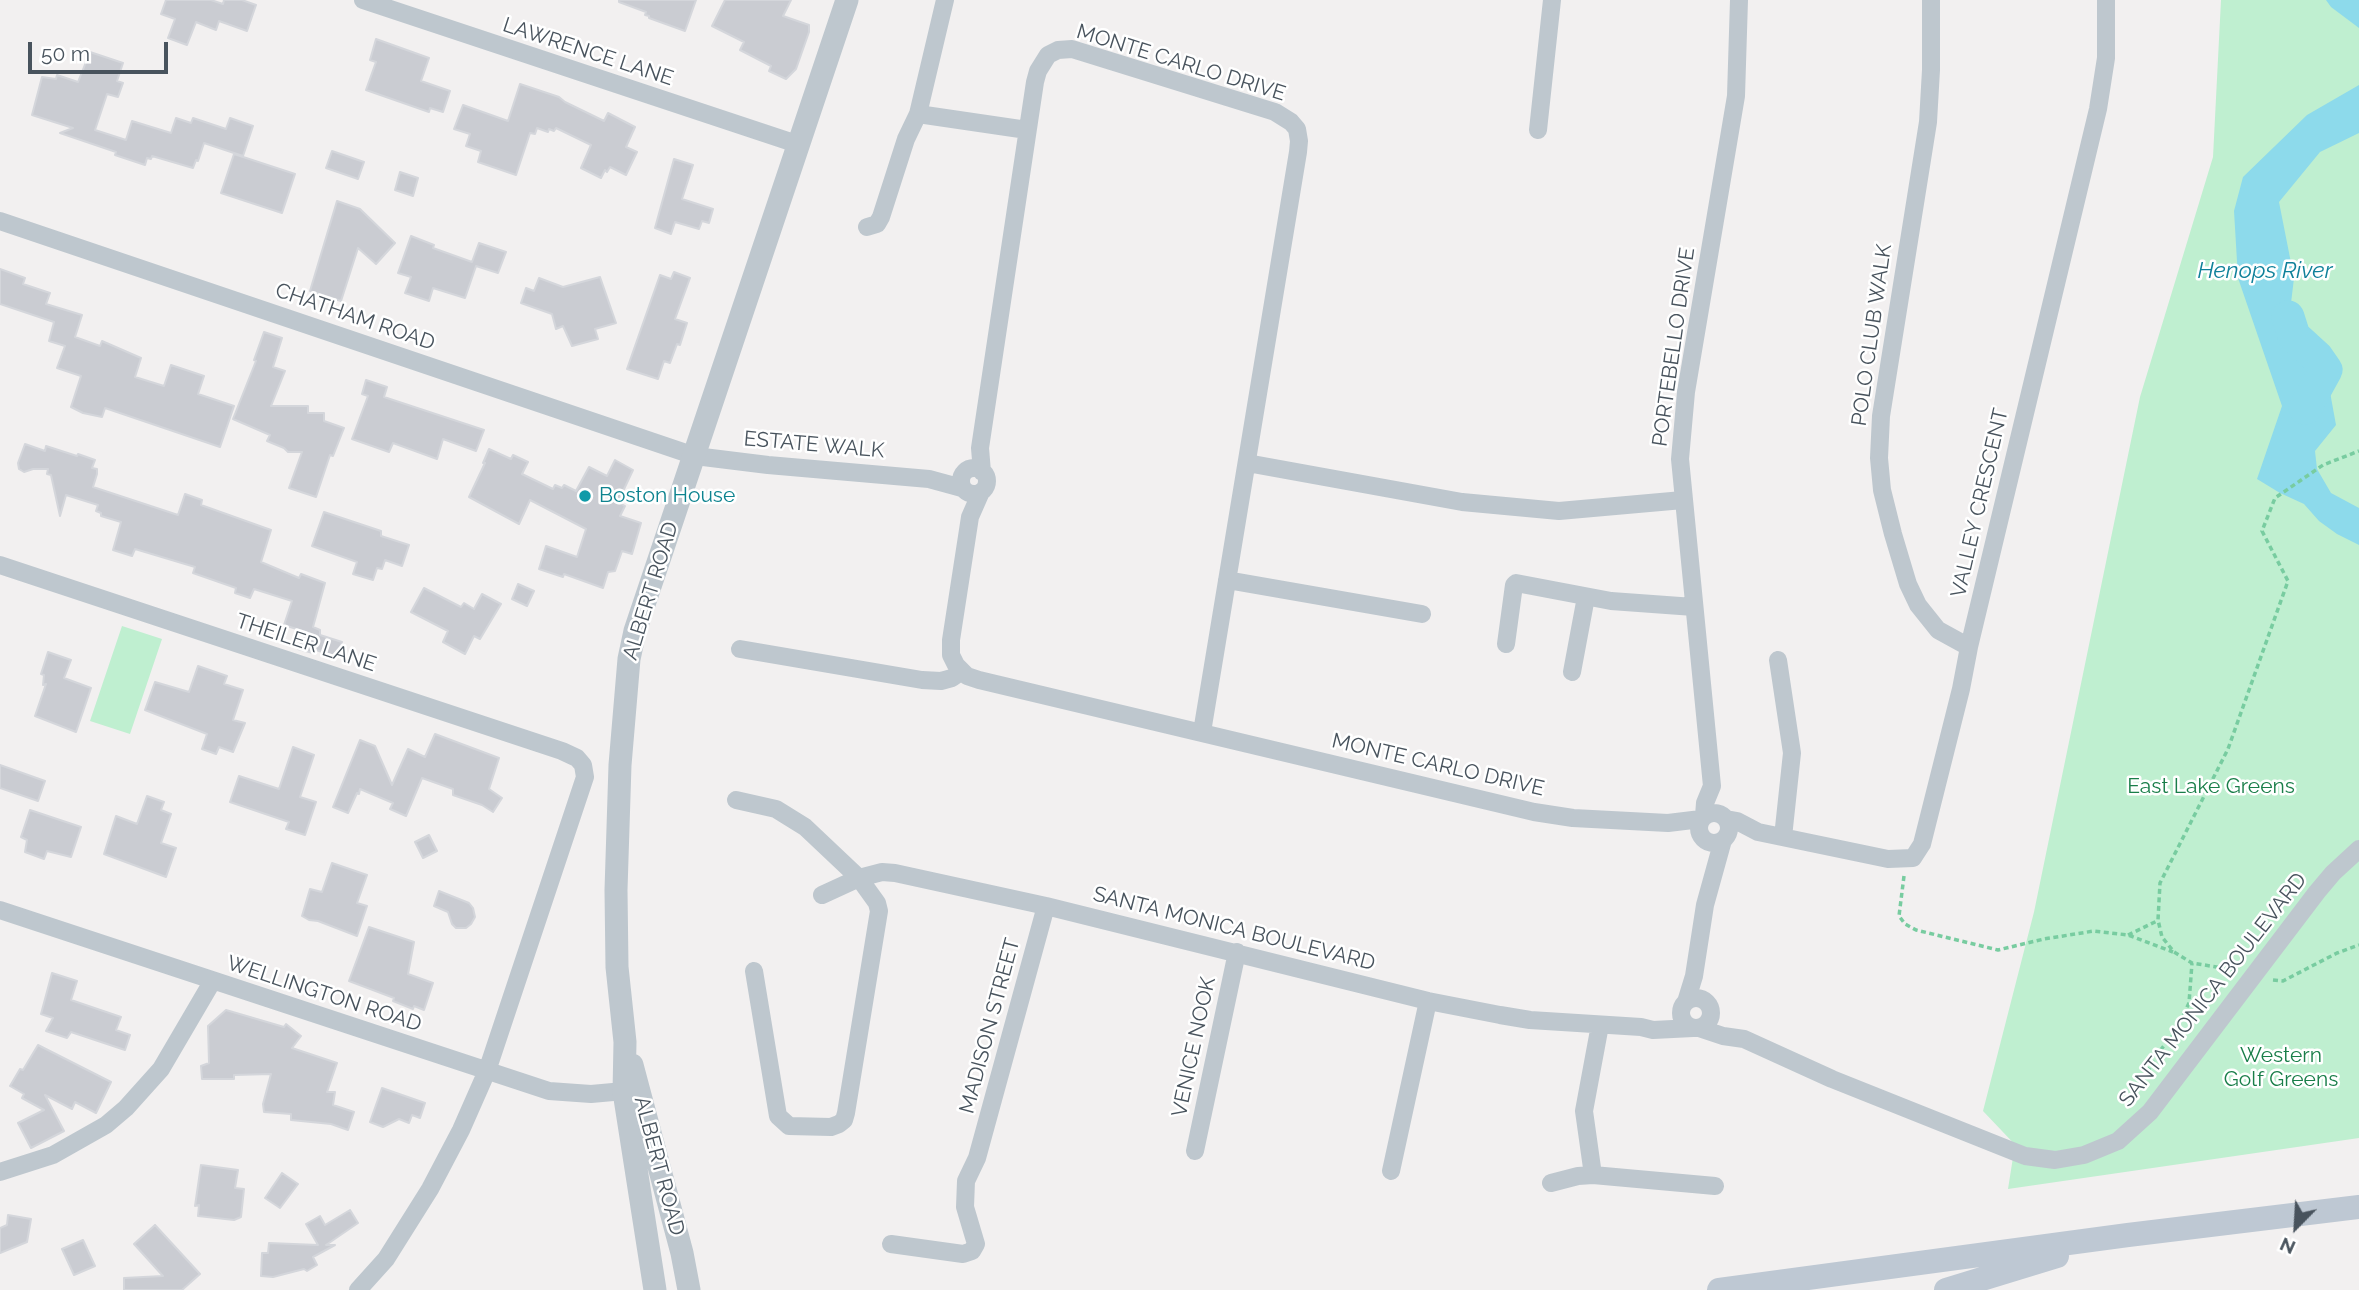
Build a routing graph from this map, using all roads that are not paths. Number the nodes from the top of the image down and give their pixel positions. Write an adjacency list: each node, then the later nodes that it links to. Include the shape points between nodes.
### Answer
1 (363, 0): 11 (street, LAWRENCE LANE)
2 (847, 0): 11 (street, ALBERT ROAD)
3 (945, 0): 8 (street)
4 (1552, 0): 10 (street)
5 (1739, 0): 17 (street, PORTEBELLO DRIVE, via 1736,96 1683,414)
6 (1931, 0): 24 (street, POLO CLUB WALK, via 1929,111 1883,402 1880,458 1882,490 1913,595 1938,630)
7 (2106, 0): 24 (street, VALLEY CRESCENT, via 2101,97)
8 (918, 114): 9 (street); 13 (street, via 881,217)
9 (1027, 130): 15 (street, MONTE CARLO DRIVE, via 1038,71 1048,55 1065,48 1275,112 1297,129 1298,152); 16 (street, MONTE CARLO DRIVE, via 980,448)
10 (1538, 130)
11 (800, 145): 14 (street, ALBERT ROAD)
12 (0, 221): 14 (street, CHATHAM ROAD)
13 (867, 227)
14 (695, 456): 16 (street, ESTATE WALK); 55 (street, ALBERT ROAD, via 635,631 625,688 617,967)
15 (1247, 463): 17 (street, via 1462,502 1559,511); 19 (street, MONTE CARLO DRIVE)
16 (970, 481): 27 (street, via 970,517 951,640 951,655)
17 (1683, 500): 21 (street, PORTEBELLO DRIVE)
18 (0, 565): 54 (street, THEILER LANE, via 562,751 580,762 585,777)
19 (1227, 580): 22 (street); 29 (street, MONTE CARLO DRIVE)
20 (1586, 597): 21 (street); 23 (street, via 1516,583); 28 (street)
21 (1694, 607): 30 (street, PORTEBELLO DRIVE)
22 (1422, 614)
23 (1506, 643)
24 (1969, 647): 35 (street, VALLEY CRESCENT, via 1916,854 1906,860 1888,859)
25 (740, 649): 27 (street, via 922,680 941,681)
26 (1778, 660): 35 (street, via 1792,753)
27 (962, 671): 29 (street, MONTE CARLO DRIVE, via 979,680)
28 (1572, 672)
29 (1202, 732): 33 (street, MONTE CARLO DRIVE, via 1544,814 1668,823 1684,831)
30 (1712, 786): 32 (street, PORTEBELLO DRIVE); 33 (street, PORTEBELLO DRIVE)
31 (736, 800): 38 (street, via 776,810 805,827)
32 (1725, 818): 33 (street, via 1714,813); 34 (street); 36 (street, via 1728,832)
33 (1702, 827): 36 (street, via 1713,843); 39 (street, PORTEBELLO DRIVE)
34 (1758, 832): 35 (street); 36 (street)
35 (1783, 837)
36 (1724, 839): 39 (street, PORTEBELLO DRIVE)
37 (2359, 849): 53 (street, SANTA MONICA BOULEVARD, via 2325,883 2150,1112 2136,1127 2101,1149 2067,1159 2040,1159 2000,1147)
38 (859, 878): 40 (street, SANTA MONICA BOULEVARD); 41 (street, SANTA MONICA BOULEVARD, via 895,873); 44 (street, via 879,911 846,1113 839,1124 831,1128 789,1126 778,1116)
39 (1711, 881): 45 (street, PORTEBELLO DRIVE)
40 (822, 895)
41 (1046, 906): 43 (street, SANTA MONICA BOULEVARD); 64 (street, MADISON STREET, via 978,1158 966,1181 965,1207 976,1244 964,1254)
42 (0, 910): 46 (street, WELLINGTON ROAD)
43 (1237, 952): 47 (street, SANTA MONICA BOULEVARD); 56 (street, VENICE NOOK)
44 (754, 971)
45 (1694, 976): 48 (street, PORTEBELLO DRIVE); 49 (street)
46 (212, 982): 54 (street, WELLINGTON ROAD); 58 (street, via 160,1069 125,1108 106,1125 53,1155)
47 (1428, 1001): 50 (street, SANTA MONICA BOULEVARD, via 1530,1020); 57 (street)
48 (1684, 1004): 49 (street, via 1699,999); 51 (street, SANTA MONICA BOULEVARD); 52 (street, via 1682,1020)
49 (1708, 1006): 52 (street, via 1709,1021); 53 (street, SANTA MONICA BOULEVARD)
50 (1600, 1025): 51 (street, SANTA MONICA BOULEVARD); 59 (street, via 1584,1111)
51 (1641, 1027): 52 (street, SANTA MONICA BOULEVARD, via 1668,1031)
52 (1696, 1028): 53 (street, SANTA MONICA BOULEVARD)
53 (1744, 1039)
54 (487, 1071): 55 (street, WELLINGTON ROAD, via 560,1093); 65 (street, via 430,1189 386,1259)
55 (632, 1091): 66 (street, ALBERT ROAD); 67 (street, ALBERT ROAD, via 682,1253)
56 (1195, 1150)
57 (1391, 1171)
58 (0, 1172)
59 (1593, 1175): 60 (street); 61 (street)
60 (1551, 1183)
61 (1715, 1186)
62 (2359, 1207): 63 (main road)
63 (2128, 1235): 68 (main road); 69 (main road)
64 (891, 1244)
65 (358, 1290)
66 (655, 1290)
67 (688, 1290)
68 (1719, 1290)
69 (1946, 1290)

